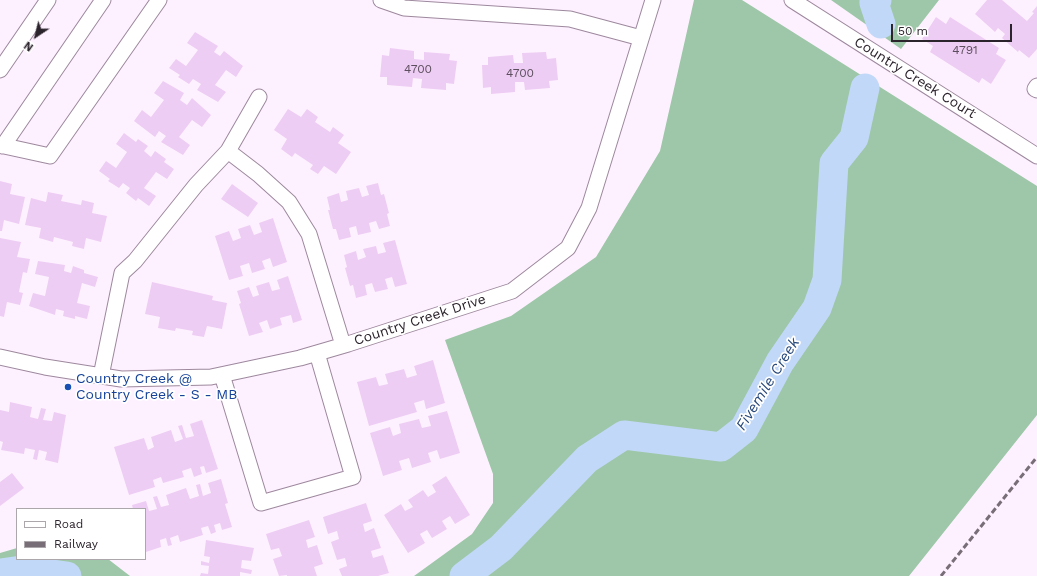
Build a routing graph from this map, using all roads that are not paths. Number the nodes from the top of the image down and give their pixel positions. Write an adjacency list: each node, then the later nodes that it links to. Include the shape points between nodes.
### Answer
1 (48, 0): 8 (street)
2 (103, 0): 12 (street)
3 (158, 0): 12 (street, via 50,156)
4 (381, 0): 7 (street, via 404,8 570,18)
5 (653, 0): 7 (street, Country Creek Drive)
6 (792, 0): 14 (street, Country Creek Court)
7 (641, 38): 15 (street, Country Creek Drive, via 589,208 568,248 512,291)
8 (0, 70)
9 (1037, 86): 10 (street)
10 (1037, 90)
11 (260, 97): 13 (street)
12 (1, 146)
13 (228, 151): 15 (street, via 289,202 309,234); 19 (street, via 122,273)
14 (1037, 156)
15 (343, 345): 16 (street, Country Creek Drive)
16 (317, 353): 18 (street, Country Creek Drive); 18 (street, via 352,477 261,504)
17 (0, 357): 19 (street, Country Creek Drive, via 45,368)
18 (222, 375): 19 (street, Country Creek Drive, via 121,378)
19 (101, 376)

